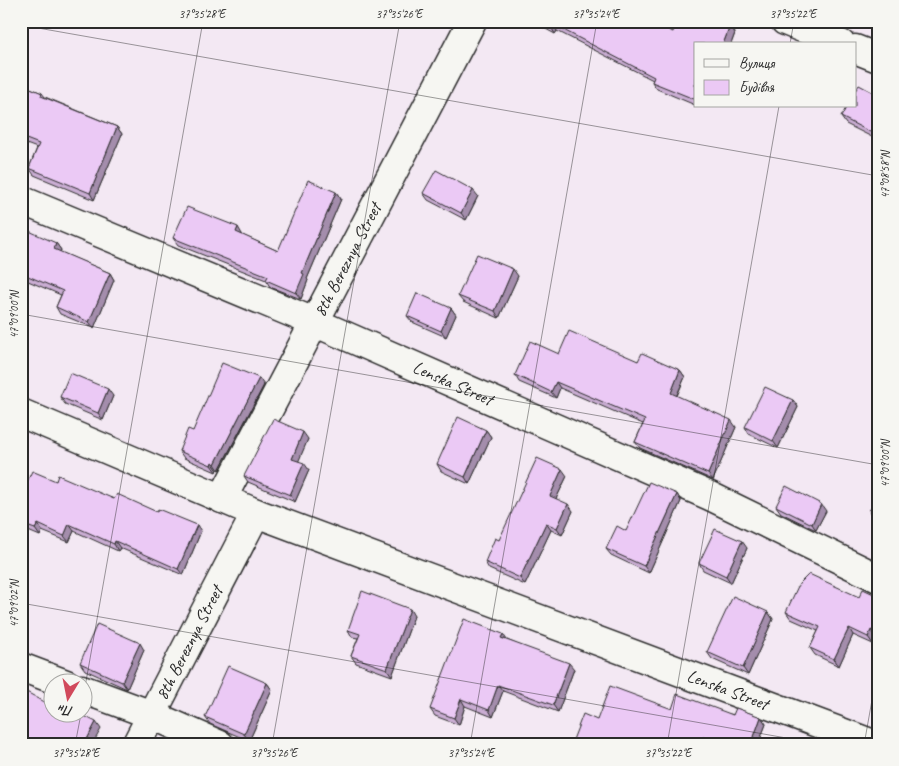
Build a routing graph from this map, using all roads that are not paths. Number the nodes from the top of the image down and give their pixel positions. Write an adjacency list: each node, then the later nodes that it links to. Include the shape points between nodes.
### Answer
1 (472, 21): 7 (street, 8th Bereznya Street)
2 (785, 21): 3 (street)
3 (836, 42)
4 (856, 49): 5 (street)
5 (878, 58)
6 (21, 200): 7 (street, Lenska Street)
7 (314, 322): 9 (street, 8th Bereznya Street); 11 (street, Lenska Street, via 710,496)
8 (21, 413): 9 (street, Lenska Street)
9 (222, 498): 10 (street, Lenska Street)
10 (256, 514): 15 (street, 8th Bereznya Street); 18 (street, Lenska Street)
11 (878, 578)
12 (21, 667): 13 (street)
13 (42, 675)
14 (92, 693): 15 (street)
15 (152, 715): 16 (street, 8th Bereznya Street); 17 (street)
16 (136, 745)
17 (220, 745)
18 (876, 745)

